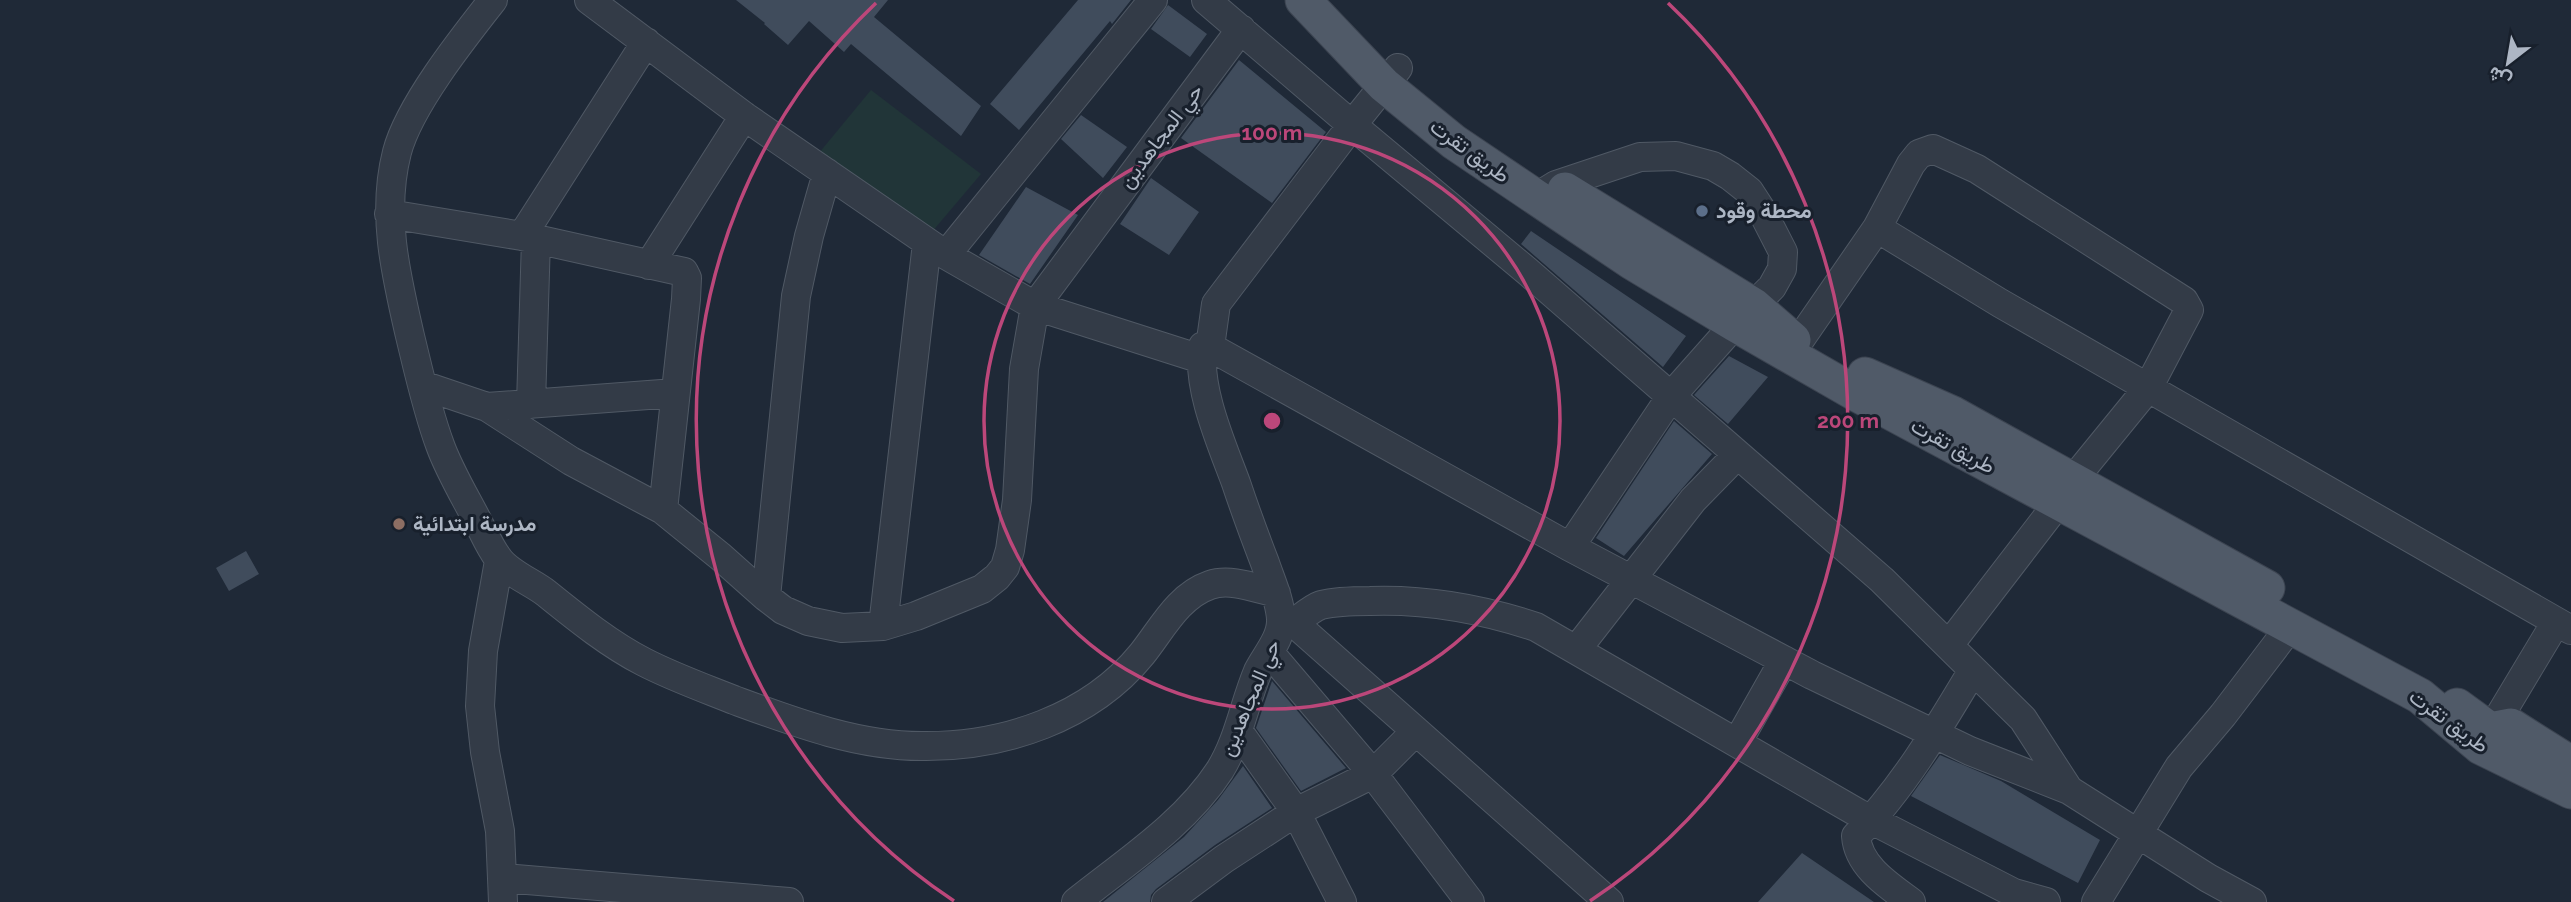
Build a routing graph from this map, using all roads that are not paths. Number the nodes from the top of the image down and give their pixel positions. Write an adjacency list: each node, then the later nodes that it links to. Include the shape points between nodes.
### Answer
1 (493, 0): 14 (street, via 417,107 397,150)
2 (589, 0): 8 (street)
3 (1153, 0): 17 (street)
4 (1206, 0): 7 (street)
5 (1303, 0): 9 (main road, طريق تقرت)
6 (1334, 0): 9 (main road, طريق تقرت)
7 (1241, 29): 11 (street); 19 (street, حي المجاهدين)
8 (646, 42): 10 (street); 16 (street)
9 (1391, 76): 11 (street); 13 (main road, طريق تقرت, via 1454,142)
10 (744, 116): 12 (street); 18 (street)
11 (1352, 125): 22 (street, via 1216,304); 26 (street)
12 (827, 173): 17 (street); 36 (street, via 796,296)
13 (1546, 191): 20 (main road, طريق تقرت, via 1632,262); 20 (street, via 1640,157 1676,156 1730,176 1749,191 1783,252 1782,269 1772,287)
14 (389, 214): 16 (street); 23 (street, via 393,261)
15 (1877, 228): 21 (street); 24 (street); 24 (street, via 1911,164 1926,150 1977,169 2184,300 2189,310)
16 (529, 237): 18 (street); 27 (street)
17 (937, 249): 19 (street); 38 (street)
18 (649, 265): 25 (street, via 679,269 687,278)
19 (1035, 306): 22 (street); 38 (street, via 1024,369 1017,500 1005,567 982,589)
20 (1744, 315): 21 (main road, طريق تقرت); 26 (street); 30 (main road, طريق تقرت)
21 (1797, 344): 30 (main road, طريق تقرت, via 1954,414)
22 (1205, 353): 32 (street); 35 (street, حي المجاهدين, via 1217,431)
23 (422, 385): 28 (street); 33 (street, via 440,447)
24 (2148, 388): 30 (street); 39 (street)
25 (675, 393): 27 (street); 31 (street)
26 (1672, 395): 29 (street); 32 (street)
27 (531, 404): 28 (street)
28 (487, 407): 31 (street)
29 (1737, 455): 34 (street, via 1693,500); 41 (street, via 1882,580)
30 (2065, 492): 40 (main road, طريق تقرت); 41 (street); 49 (main road, طريق تقرت, via 2378,650)
31 (663, 510): 36 (street)
32 (1570, 547): 34 (street)
33 (499, 561): 35 (street, via 641,661 691,683 835,734 923,747 1016,734 1088,702 1127,670 1182,602 1210,585 1228,583); 58 (street, via 483,651 480,706 500,831)
34 (1633, 579): 42 (street); 44 (street)
35 (1276, 593): 37 (street, حي المجاهدين)
36 (766, 597): 38 (street, via 808,621 842,628)
37 (1288, 622): 42 (street, via 1319,606 1340,602 1447,604 1536,627); 43 (street, حي المجاهدين); 47 (street)
38 (883, 626)
39 (2564, 626): 49 (street)
40 (2290, 627): 49 (main road, طريق تقرت, via 2420,696); 57 (street, via 2179,767)
41 (1949, 645): 45 (street)
42 (1577, 649): 50 (street)
43 (1270, 653): 46 (street, حي المجاهدين, via 1259,670); 52 (street)
44 (1784, 660): 48 (street); 50 (street)
45 (1973, 670): 48 (street); 53 (street, via 2023,719)
46 (1239, 732): 55 (street); 61 (street, حي المجاهدين, via 1196,801)
47 (1416, 732): 52 (street); 65 (street)
48 (1935, 734): 53 (street); 56 (street)
49 (2486, 738): 51 (main road, طريق تقرت, via 2511,726); 54 (main road, طريق تقرت)
50 (1737, 743): 56 (street)
51 (2571, 764)
52 (1373, 774): 55 (street); 64 (street)
53 (2068, 790): 57 (street)
54 (2571, 791)
55 (1296, 812): 62 (street); 63 (street)
56 (1872, 820): 59 (street); 66 (street, via 1856,836 1857,849 1880,877)
57 (2138, 834): 68 (street); 69 (street)
58 (503, 890): 60 (street)
59 (1984, 891): 67 (street)
60 (789, 902)
61 (1076, 902)
62 (1166, 902)
63 (1342, 902)
64 (1470, 902)
65 (1609, 902)
66 (1911, 902)
67 (2046, 902)
68 (2096, 902)
69 (2252, 902)

